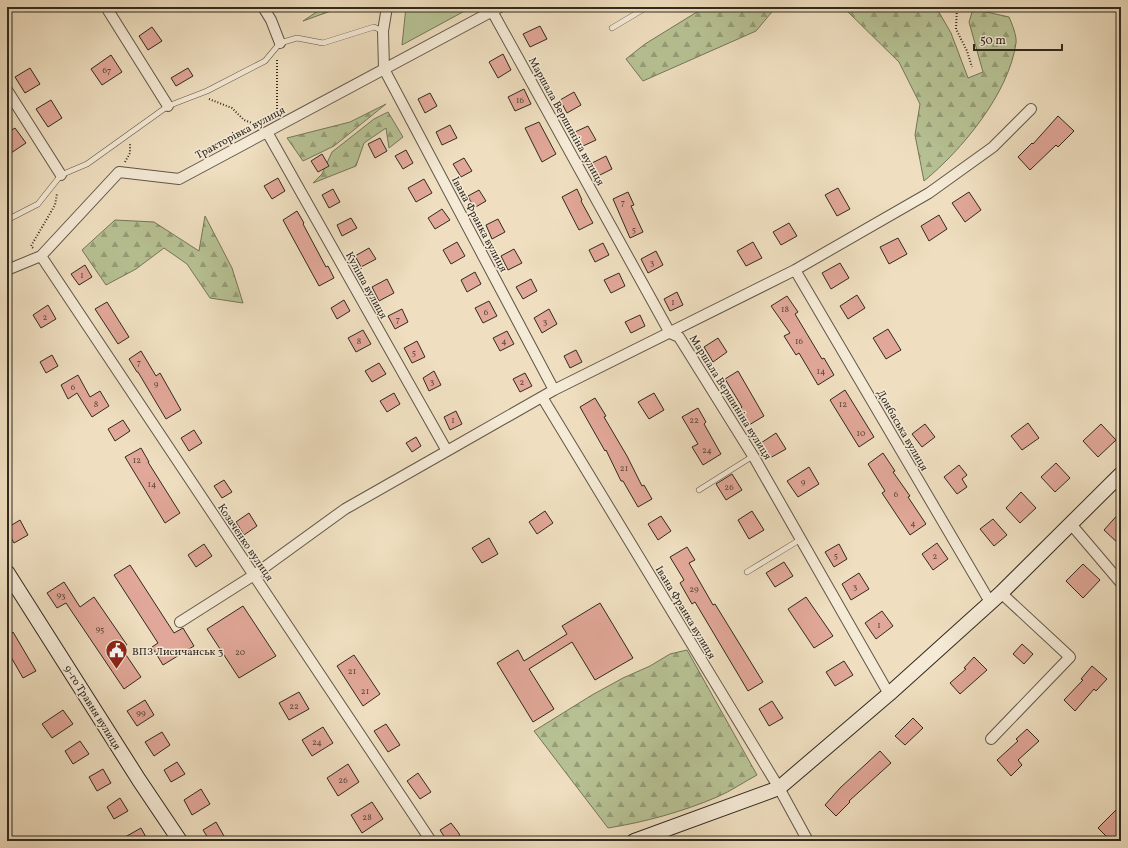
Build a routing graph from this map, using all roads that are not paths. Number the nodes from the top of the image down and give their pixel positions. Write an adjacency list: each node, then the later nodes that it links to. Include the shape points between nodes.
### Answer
1 (106, 7): 11 (street)
2 (263, 7): 8 (street)
3 (387, 7): 7 (street)
4 (647, 7): 6 (lane)
5 (496, 9): 9 (street, Тракторівка вулиця); 19 (street, Маршала Вершиніна вулиця)
6 (612, 28)
7 (383, 31): 8 (lane, via 374,27 323,43 297,38); 9 (street)
8 (280, 43): 11 (lane, via 265,61)
9 (384, 69): 13 (street, Тракторівка вулиця); 20 (street, Івана Франка вулиця)
10 (7, 90): 14 (street)
11 (168, 106): 14 (lane, via 87,164)
12 (1031, 109): 18 (street, via 993,147 929,193)
13 (263, 134): 16 (street, Тракторівка вулиця, via 179,179 119,172); 22 (street, Куліша вулиця)
14 (61, 175): 15 (lane, via 38,204)
15 (7, 220)
16 (40, 256): 17 (street); 30 (street, Козаченко вулиця)
17 (7, 270)
18 (795, 270): 19 (street); 33 (street, Донбаська вулиця)
19 (670, 332): 20 (street); 23 (street, Маршала Вершиніна вулиця, via 679,337)
20 (554, 390): 21 (street)
21 (542, 397): 22 (street); 37 (street, Івана Франка вулиця)
22 (446, 451): 30 (street, via 345,509)
23 (753, 456): 25 (lane); 27 (street, Маршала Вершиніна вулиця)
24 (1121, 474): 26 (main road)
25 (699, 490)
26 (1070, 523): 31 (street); 32 (main road)
27 (801, 538): 29 (lane); 35 (street, Маршала Вершиніна вулиця)
28 (7, 572): 38 (main road, 9-го Травня вулиця)
29 (747, 572)
30 (254, 575): 34 (street); 39 (street, Козаченко вулиця)
31 (1121, 583)
32 (1001, 593): 33 (main road); 36 (street, via 1070,657)
33 (990, 602): 35 (main road)
34 (180, 622)
35 (889, 694): 37 (main road)
36 (991, 739)
37 (779, 788): 40 (main road); 41 (street, Івана Франка вулиця)
38 (180, 841)
39 (431, 841)
40 (634, 841)
41 (808, 841)

